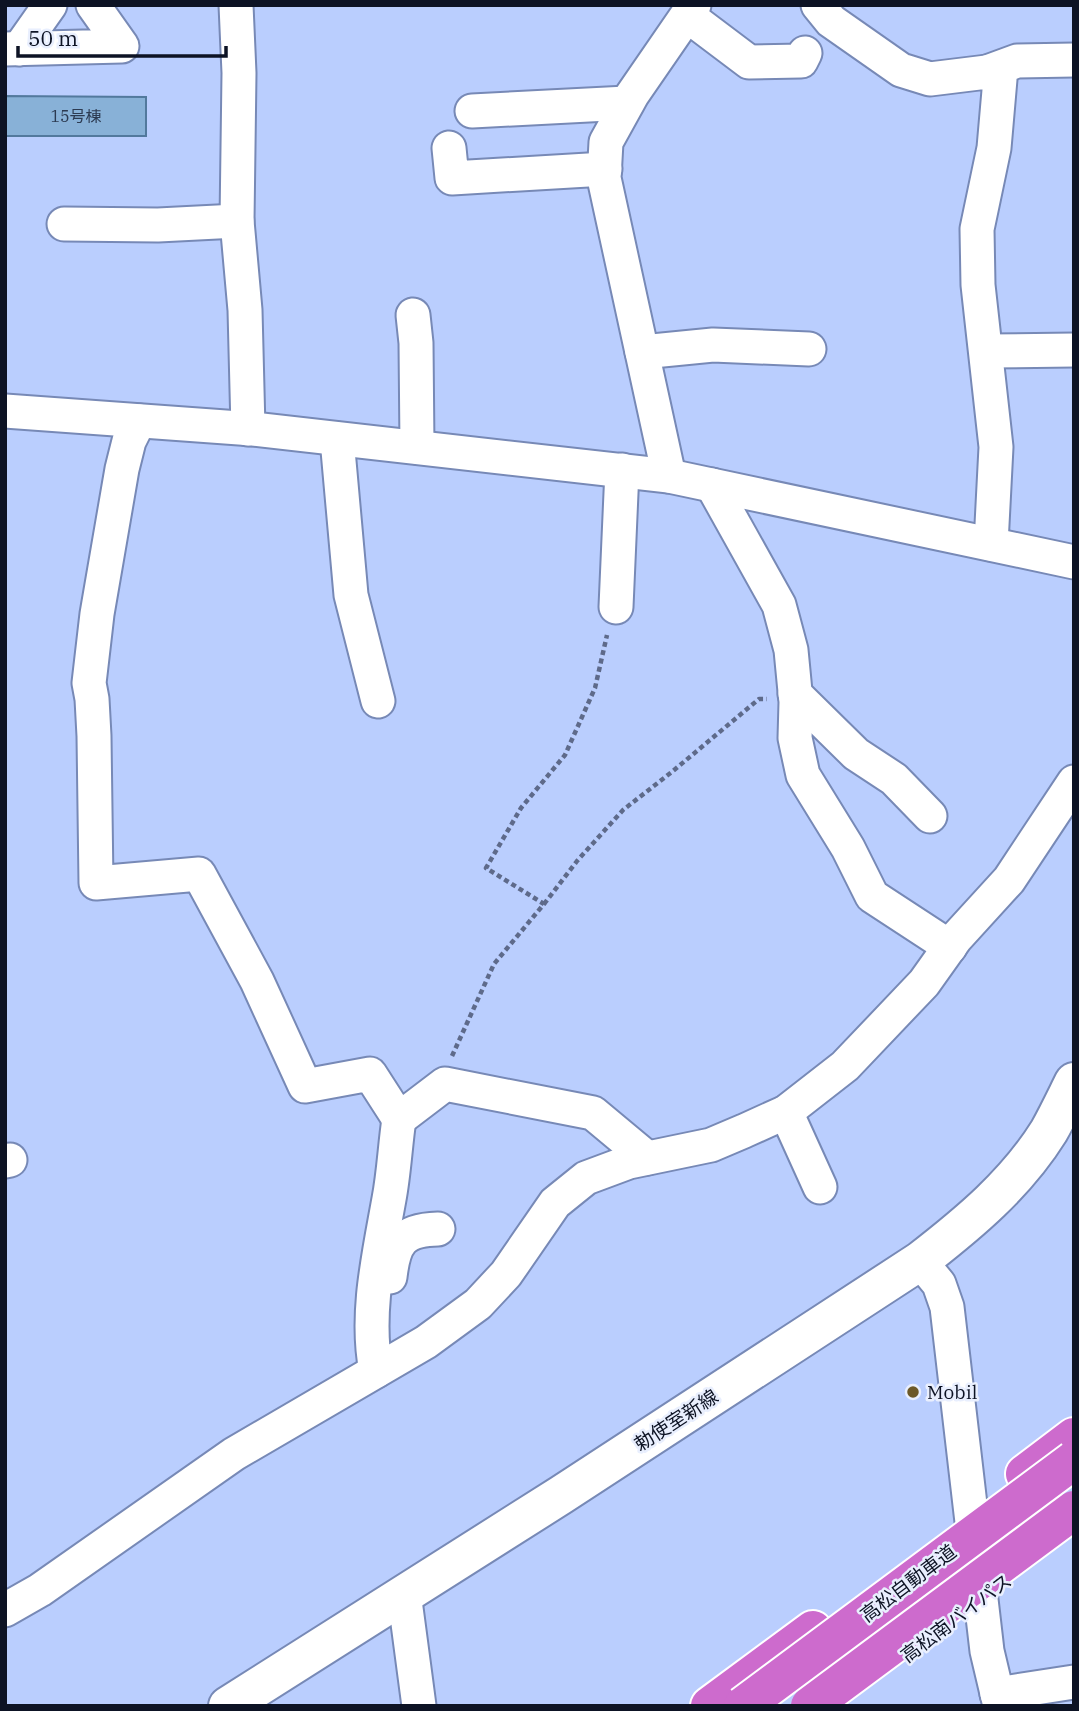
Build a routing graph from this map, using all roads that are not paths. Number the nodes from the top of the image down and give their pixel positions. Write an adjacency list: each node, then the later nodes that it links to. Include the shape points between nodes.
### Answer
1 (50, 5): 6 (street)
2 (93, 5): 6 (street, via 122,46)
3 (236, 5): 14 (street)
4 (818, 5): 9 (street, via 831,21 901,70 930,79)
5 (691, 10): 7 (street, via 749,62 801,61); 10 (street)
6 (12, 49)
7 (806, 53)
8 (1074, 60): 9 (street, via 1017,61)
9 (987, 72): 18 (street, via 1000,79 994,148 976,229)
10 (627, 103): 11 (street); 13 (street, via 606,142)
11 (472, 111)
12 (449, 148): 13 (street, via 452,178)
13 (605, 169): 20 (street)
14 (237, 221): 15 (street); 23 (street)
15 (64, 224)
16 (413, 315): 25 (street)
17 (809, 349): 20 (street, via 713,345)
18 (987, 351): 19 (street); 29 (street, via 996,447)
19 (1074, 351)
20 (642, 352): 27 (street)
21 (5, 411): 22 (street)
22 (139, 421): 23 (street); 39 (street, via 122,469 89,683 96,884 199,874 257,981 305,1086 370,1074)
23 (248, 429): 24 (street)
24 (337, 439): 25 (street); 33 (street, via 351,595)
25 (417, 447): 26 (street)
26 (622, 470): 27 (street); 31 (street)
27 (669, 476): 28 (street)
28 (712, 485): 29 (street); 32 (street, via 779,605)
29 (991, 544): 30 (street)
30 (1074, 562)
31 (616, 607)
32 (796, 694): 35 (street, via 856,754 894,779); 36 (street, via 803,775 872,896)
33 (378, 701)
34 (1074, 782): 36 (street, via 1009,880)
35 (930, 816)
36 (950, 947): 38 (street, via 924,983 845,1066)
37 (1074, 1082): 43 (main road, 勅使室新線, via 1049,1130 1015,1177 973,1220)
38 (786, 1112): 40 (street, via 711,1145); 41 (street)
39 (399, 1119): 40 (street, via 444,1084 593,1112); 44 (street, via 371,1331)
40 (647, 1158): 44 (street, via 586,1178 555,1203 506,1274 478,1304)
41 (820, 1187)
42 (438, 1230): 44 (street, via 404,1236 395,1248)
43 (920, 1261): 48 (street, via 939,1284 947,1307); 50 (main road, 勅使室新線)
44 (383, 1366): 52 (street, via 234,1454)
45 (1074, 1437): 48 (highway)
46 (1074, 1460): 58 (highway, 高松自動車道, bridge)
47 (1074, 1510): 59 (highway, 高松自動車道, bridge)
48 (972, 1512): 51 (street); 57 (highway)
49 (1074, 1529): 51 (highway, 高松南バイパス)
50 (404, 1593): 55 (main road, 勅使室新線); 56 (street)
51 (982, 1598): 54 (street); 60 (highway, 高松南バイパス)
52 (5, 1610)
53 (1074, 1682): 54 (street)
54 (998, 1700)
55 (229, 1706)
56 (419, 1706)
57 (710, 1706)
58 (743, 1706)
59 (810, 1706)
60 (837, 1706)

